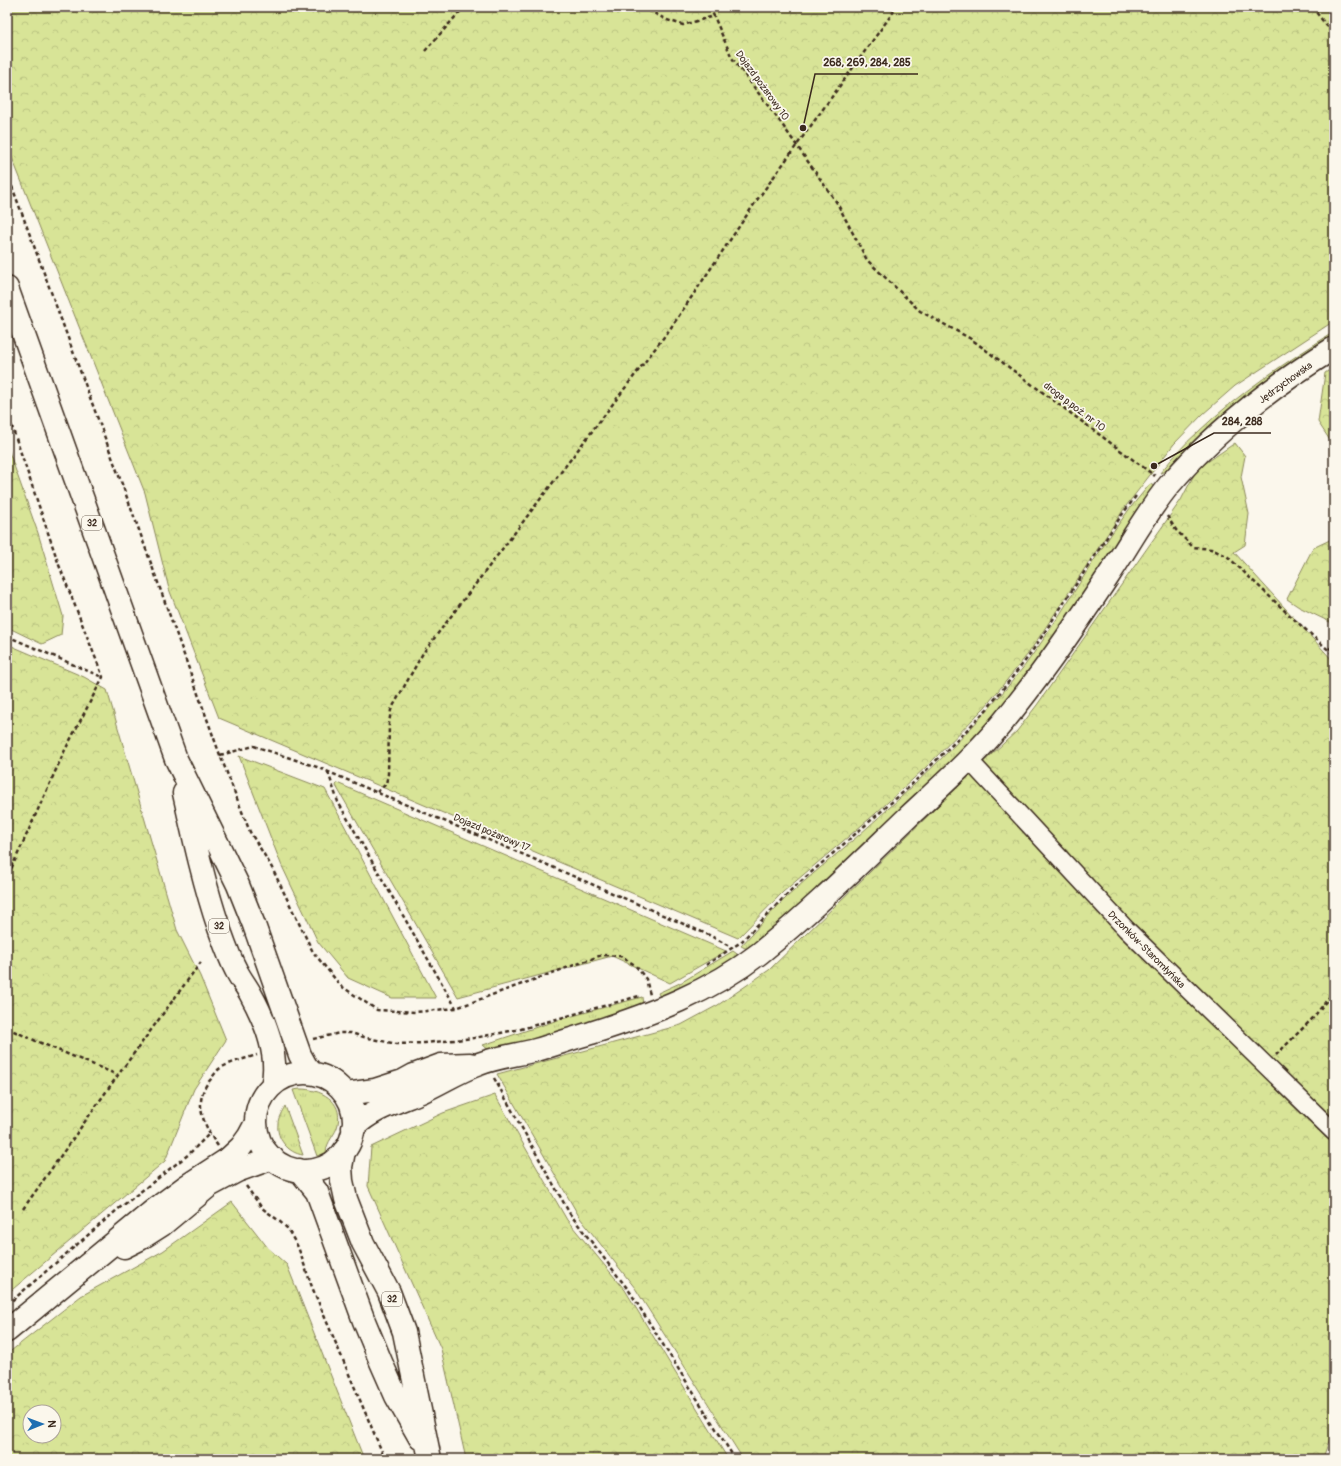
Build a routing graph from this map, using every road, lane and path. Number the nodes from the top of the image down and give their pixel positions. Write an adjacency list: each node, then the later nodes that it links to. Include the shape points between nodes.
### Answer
1 (464, 7): 8 (path)
2 (642, 7): 6 (path, via 683,25)
3 (710, 7): 6 (path, Dojazd pożarowy 10)
4 (897, 7): 9 (path)
5 (1312, 7): 7 (path)
6 (714, 16): 9 (path, Dojazd pożarowy 10, via 732,58)
7 (1334, 35)
8 (425, 51)
9 (797, 145): 12 (path, Dojazd pożarowy 10, via 837,203 867,260 920,311); 25 (path, via 670,329 423,653 391,710 388,774 386,784)
10 (7, 173): 21 (path, via 140,530)
11 (7, 288): 22 (main road, 32)
12 (971, 339): 15 (path, droga p.poż. nr 10)
13 (1334, 348): 15 (main road, Jędrzychowska, via 1279,384 1196,456)
14 (7, 412): 20 (path, via 59,566)
15 (1155, 484): 18 (path, via 1176,530 1193,547 1211,549 1228,556); 23 (main road, Jędrzychowska, via 1074,629 1003,722); 27 (path, via 1121,516 1029,656 987,709 908,788 791,890)
16 (7, 636): 20 (path)
17 (1334, 646): 18 (path)
18 (1329, 649): 19 (path)
19 (1334, 655)
20 (103, 677): 26 (path, via 64,752)
21 (220, 755): 24 (path, Dojazd pożarowy 17, via 254,746); 33 (path, via 250,832 270,864 313,952 341,986 377,1010 416,1012)
22 (176, 759): 35 (main road, 32, via 238,885); 36 (main road, 32, via 197,850 219,928 236,971 260,1012)
23 (968, 759): 28 (main road, Jędrzychowska, via 818,904); 38 (lane, Drzonków-Staromłyńska, via 1126,929)
24 (328, 772): 25 (path, Dojazd pożarowy 17); 33 (path, via 338,802)
25 (377, 792): 27 (path, Dojazd pożarowy 17, via 702,931)
26 (7, 878)
27 (733, 948): 28 (path, Dojazd pożarowy 17); 30 (path)
28 (752, 959): 32 (main road, Jędrzychowska, via 702,991)
29 (201, 962): 40 (path)
30 (702, 967)
31 (1334, 991): 38 (path, via 1313,1018)
32 (653, 999): 33 (path, via 646,979 635,965 620,956 602,955); 35 (path, via 486,1036 397,1044 351,1033 340,1033); 37 (main road, Jędrzychowska, via 618,1025 534,1051)
33 (456, 1008)
34 (7, 1028): 40 (path)
35 (296, 1043): 39 (main road, 32, via 300,1055)
36 (272, 1051): 41 (main road, 32); 46 (path, via 237,1061 219,1070 204,1087 200,1110)
37 (482, 1063): 42 (main road, via 441,1065 375,1090); 44 (main road, via 373,1112); 56 (path, via 570,1214 630,1292)
38 (1266, 1066): 45 (lane, Drzonków-Staromłyńska)
39 (312, 1073): 41 (main road, 32, via 290,1076); 42 (main road, 32, via 337,1084)
40 (118, 1075): 51 (path)
41 (272, 1086): 43 (main road, 32, via 260,1103)
42 (346, 1094): 44 (main road, 32, via 354,1115)
43 (256, 1123): 48 (main road, 32, via 262,1146); 49 (main road)
44 (354, 1128): 47 (main road, 32)
45 (1334, 1132)
46 (209, 1134): 49 (path); 52 (path, via 189,1154 117,1210)
47 (344, 1151): 50 (main road, 32, via 332,1163); 54 (main road, 32, via 341,1174 346,1199 363,1243 389,1292 404,1332)
48 (273, 1158): 49 (main road); 50 (main road, 32, via 281,1164)
49 (232, 1165): 53 (main road, via 162,1226 91,1262); 55 (path, via 250,1194 262,1208 287,1228 298,1247 312,1287)
50 (299, 1170): 54 (main road, 32, via 317,1192 381,1362 396,1396)
51 (23, 1209)
52 (7, 1306)
53 (7, 1331)
54 (429, 1456)
55 (385, 1459)
56 (735, 1459)

